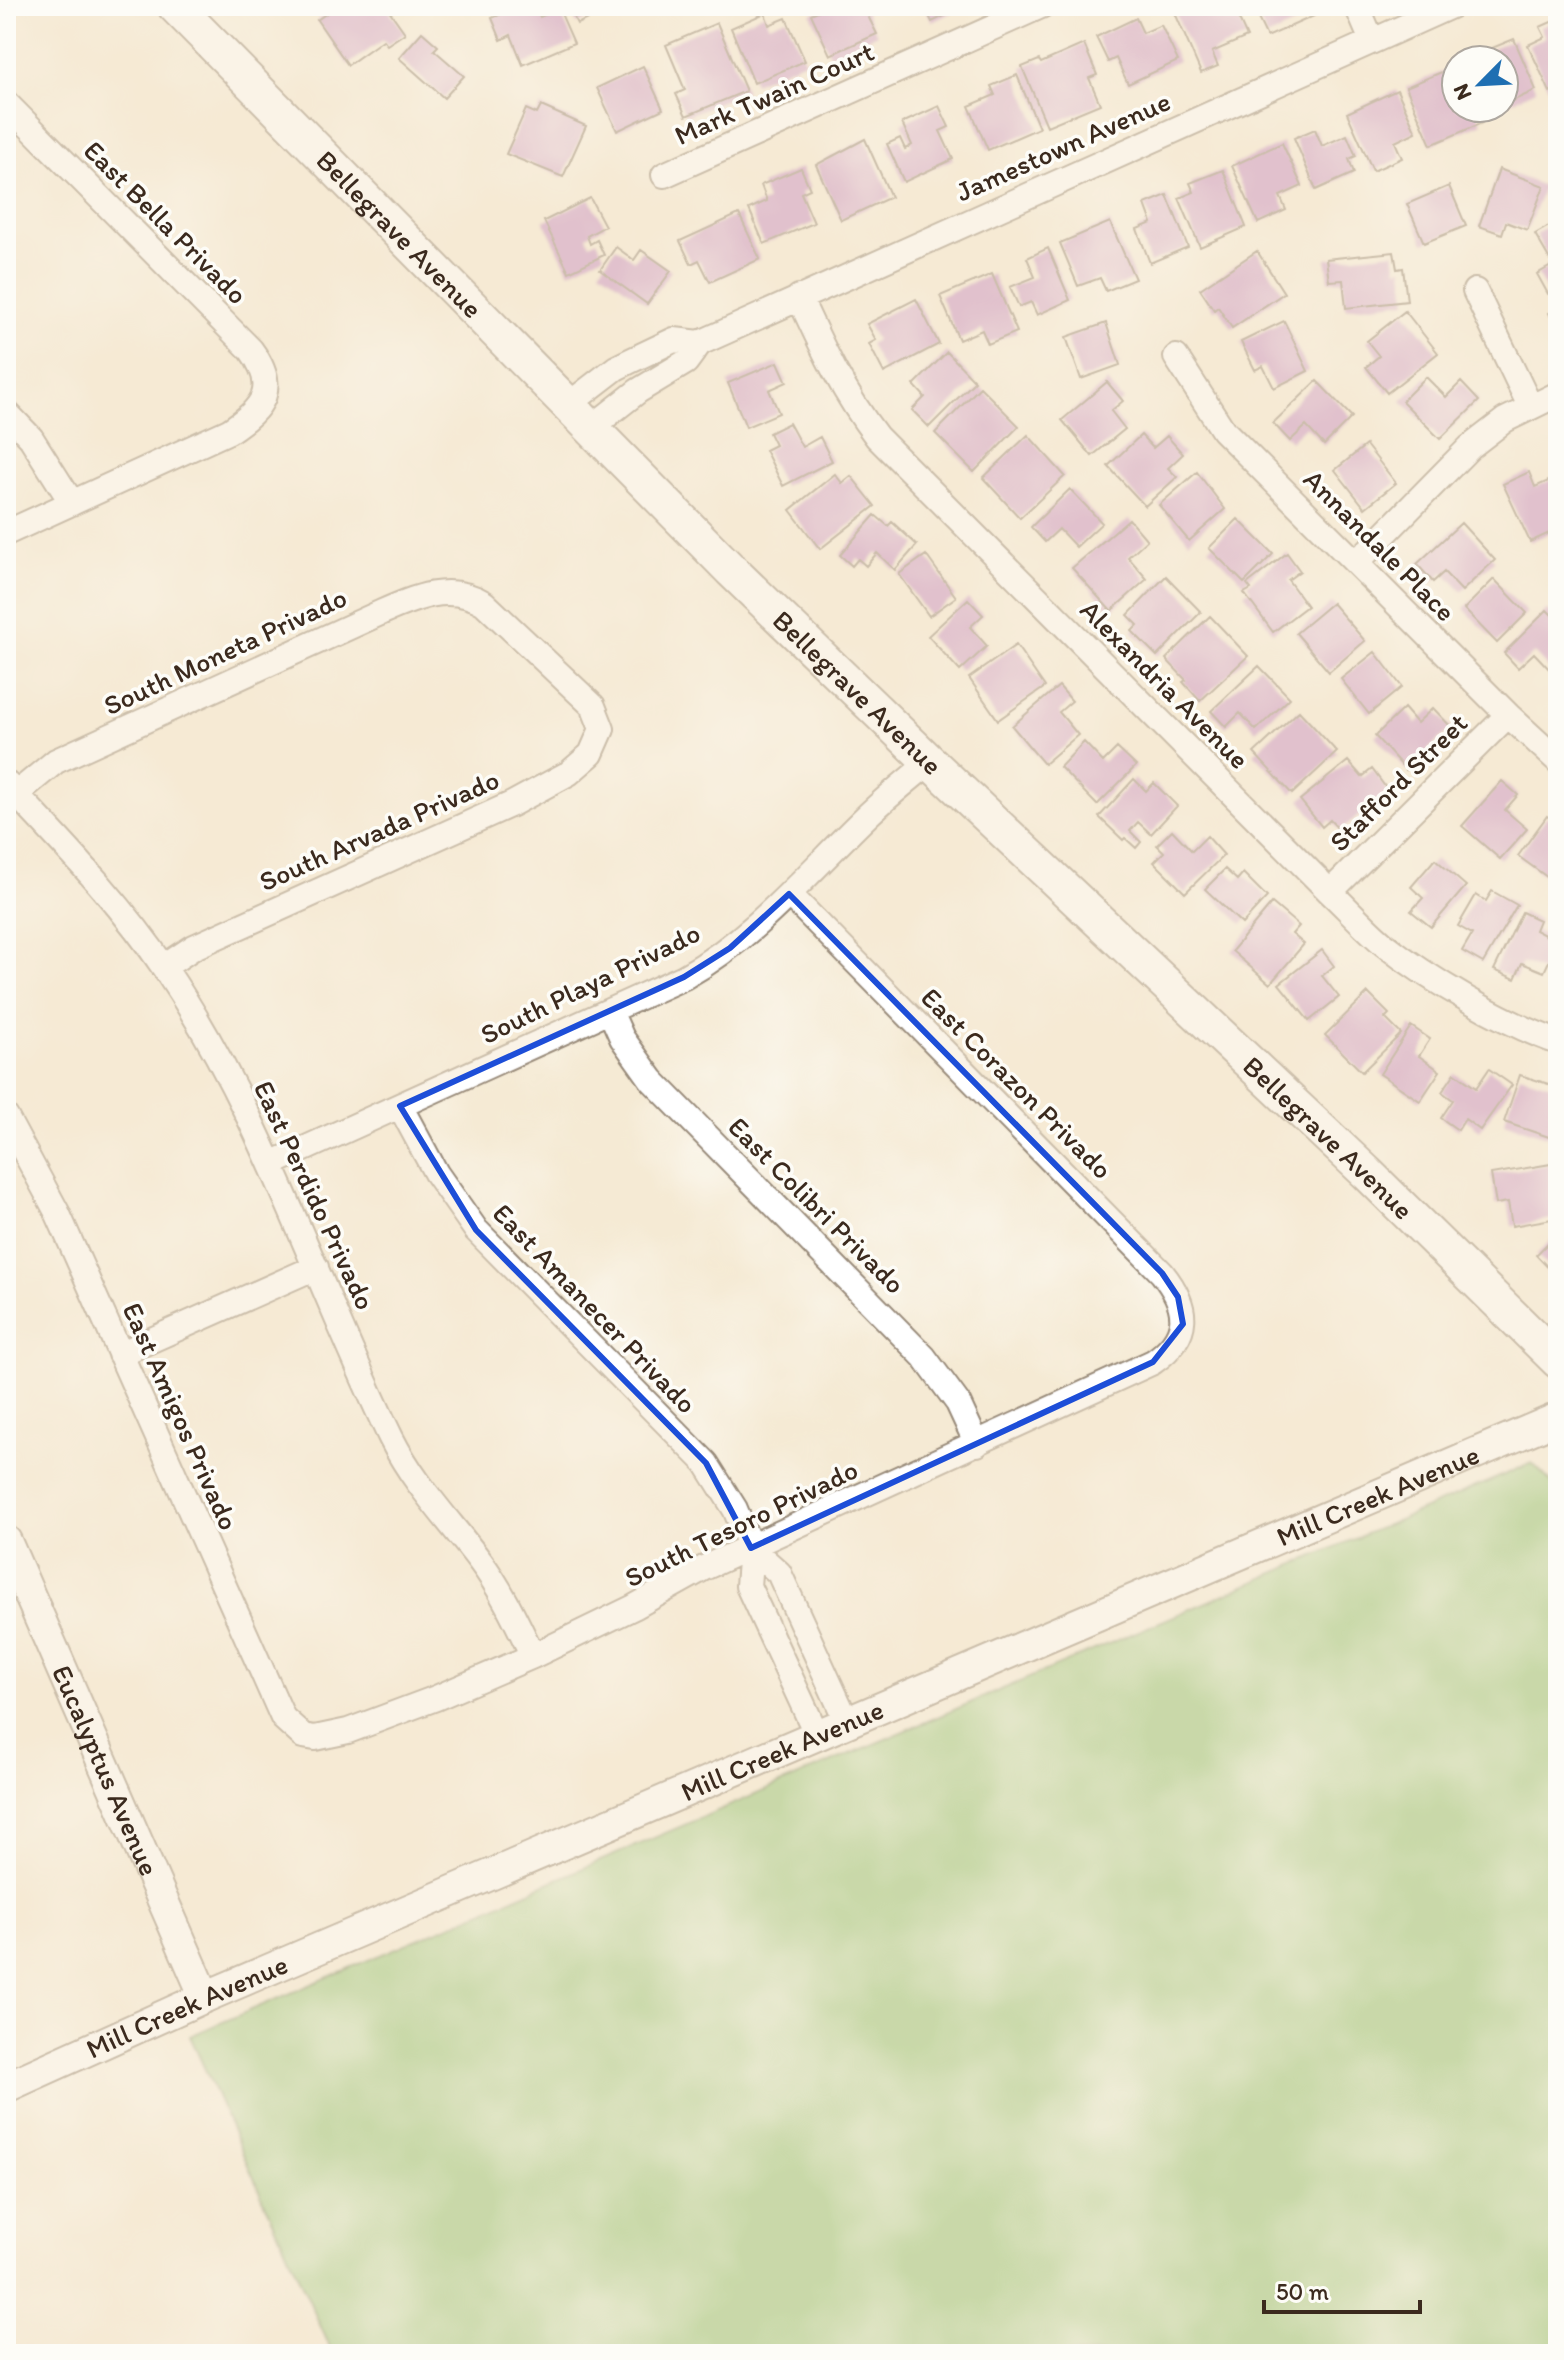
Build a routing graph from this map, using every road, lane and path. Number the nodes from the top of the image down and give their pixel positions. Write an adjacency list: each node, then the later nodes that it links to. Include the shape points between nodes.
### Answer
1 (175, 6): 14 (main road, Bellegrave Avenue)
2 (1357, 6): 5 (street)
3 (1451, 6): 5 (street, Jamestown Avenue)
4 (1034, 7): 7 (street, Mark Twain Court)
5 (1372, 41): 9 (street, Jamestown Avenue)
6 (6, 103): 15 (street, East Bella Privado, via 251,350 263,371 261,404 229,431)
7 (664, 175)
8 (1475, 291): 12 (street)
9 (799, 297): 14 (street, Jamestown Avenue, via 700,343 686,362 638,391); 23 (street, Alexandria Avenue, via 833,372 877,437)
10 (1176, 357): 17 (street, Annandale Place, via 1223,430)
11 (1558, 394): 12 (street)
12 (1530, 406): 17 (street, via 1470,447)
13 (6, 412): 15 (street, via 31,438)
14 (579, 416): 21 (main road, Bellegrave Avenue)
15 (72, 503): 16 (street)
16 (6, 533)
17 (1356, 563): 19 (street, Annandale Place)
18 (470, 594): 22 (street, South Moneta Privado, via 429,594 404,602 56,761); 25 (street, South Arvada Privado, via 593,706 602,729 582,764 541,790 194,947)
19 (1508, 715): 20 (street, Annandale Place); 23 (street, Stafford Street)
20 (1558, 761)
21 (930, 762): 24 (street, South Playa Privado); 34 (main road, Bellegrave Avenue, via 1367,1173)
22 (11, 788): 25 (street, East Perdido Privado)
23 (1330, 892): 27 (street, Alexandria Avenue, via 1384,943 1450,988)
24 (789, 894): 26 (street, South Playa Privado, via 708,964); 32 (street, East Corazon Privado, via 1162,1273 1178,1297)
25 (164, 967): 30 (street, East Perdido Privado, via 220,1060)
26 (610, 1011): 28 (street, South Playa Privado); 36 (street, East Colibri Privado, via 652,1080 924,1357 958,1403)
27 (1558, 1042)
28 (400, 1106): 30 (street, South Playa Privado); 38 (street, East Amanecer Privado, via 436,1173 476,1230 706,1463 735,1509)
29 (6, 1117): 33 (street, East Amigos Privado, via 57,1212)
30 (271, 1164): 31 (street, East Perdido Privado)
31 (316, 1267): 33 (street); 39 (street, East Perdido Privado, via 392,1440 427,1496 496,1585)
32 (1183, 1324): 36 (street, South Tesoro Privado, via 1172,1346 1153,1362)
33 (120, 1354): 42 (street, East Amigos Privado, via 283,1718)
34 (1558, 1361)
35 (1558, 1418): 40 (street, Mill Creek Avenue)
36 (977, 1444): 38 (street, South Tesoro Privado)
37 (6, 1541): 43 (street, Eucalyptus Avenue)
38 (751, 1548): 39 (street, South Tesoro Privado); 40 (street, East Amanecer Privado, via 779,1573); 41 (street, East Amanecer Privado, via 748,1586)
39 (533, 1656): 42 (street, South Tesoro Privado, via 348,1731)
40 (847, 1722): 41 (street, Mill Creek Avenue)
41 (817, 1735): 43 (street, Mill Creek Avenue)
42 (303, 1736)
43 (205, 1997): 44 (street, Mill Creek Avenue)
44 (6, 2087)

